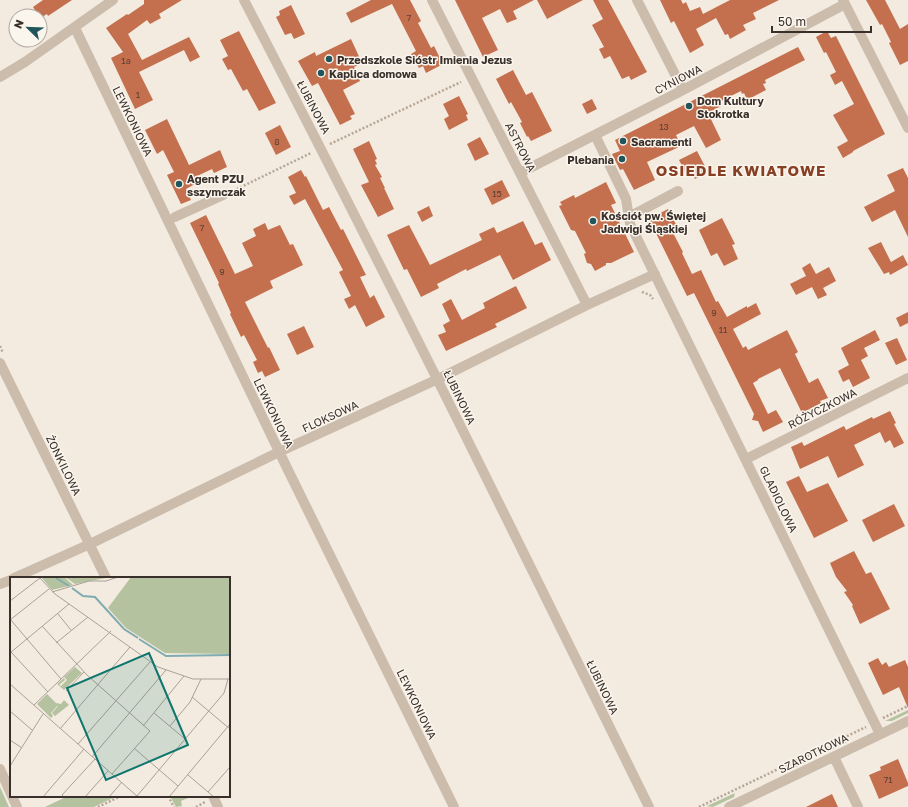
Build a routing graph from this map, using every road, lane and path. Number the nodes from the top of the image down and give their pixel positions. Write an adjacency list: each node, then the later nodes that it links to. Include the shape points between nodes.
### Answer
1 (113, 0): 6 (street)
2 (244, 0): 13 (street, ŁUBINOWA)
3 (432, 0): 8 (street, ASTROWA)
4 (637, 0): 9 (street)
5 (844, 2): 9 (street, CYNIOWA); 10 (street)
6 (75, 28): 7 (street); 28 (street, LEWKONIOWA)
7 (0, 77)
8 (472, 77): 12 (path); 14 (street, ASTROWA)
9 (683, 90): 11 (street, CYNIOWA)
10 (908, 128)
11 (595, 135): 14 (street, CYNIOWA); 18 (street, GLADIOLOWA, via 626,199)
12 (337, 141)
13 (322, 149): 16 (path); 27 (street, ŁUBINOWA)
14 (520, 173): 21 (street, ASTROWA)
15 (678, 191): 18 (street)
16 (223, 195): 17 (street)
17 (175, 217)
18 (629, 217): 19 (street, GLADIOLOWA)
19 (655, 274): 21 (street, FLOKSOWA); 29 (street, GLADIOLOWA)
20 (640, 292): 22 (path, via 650,295)
21 (587, 305): 27 (street, FLOKSOWA)
22 (657, 306)
23 (0, 346): 24 (path)
24 (4, 353)
25 (0, 363): 30 (street, ŻONKILOWA)
26 (908, 378): 29 (street, RÓŻYCZKOWA)
27 (438, 379): 28 (street, FLOKSOWA); 52 (street, ŁUBINOWA)
28 (279, 452): 30 (street, FLOKSOWA); 51 (street, LEWKONIOWA)
29 (746, 459): 37 (street, GLADIOLOWA)
30 (90, 544): 31 (street, FLOKSOWA); 32 (street, ŻONKILOWA)
31 (16, 577)
32 (106, 577)
33 (10, 580): 34 (street)
34 (0, 584)
35 (908, 706): 37 (path)
36 (908, 721): 38 (street, SZAROTKOWA)
37 (875, 722): 38 (street, GLADIOLOWA); 53 (path)
38 (880, 734): 39 (street, SZAROTKOWA)
39 (834, 757): 54 (street, SZAROTKOWA); 55 (street)
40 (0, 769): 41 (street)
41 (10, 791)
42 (13, 797): 46 (street)
43 (119, 797): 47 (path)
44 (169, 797): 48 (path)
45 (209, 799): 49 (path); 50 (street)
46 (17, 807)
47 (98, 807)
48 (174, 807)
49 (196, 807)
50 (218, 807)
51 (454, 807)
52 (648, 807)
53 (699, 807)
54 (729, 807)
55 (858, 807)

